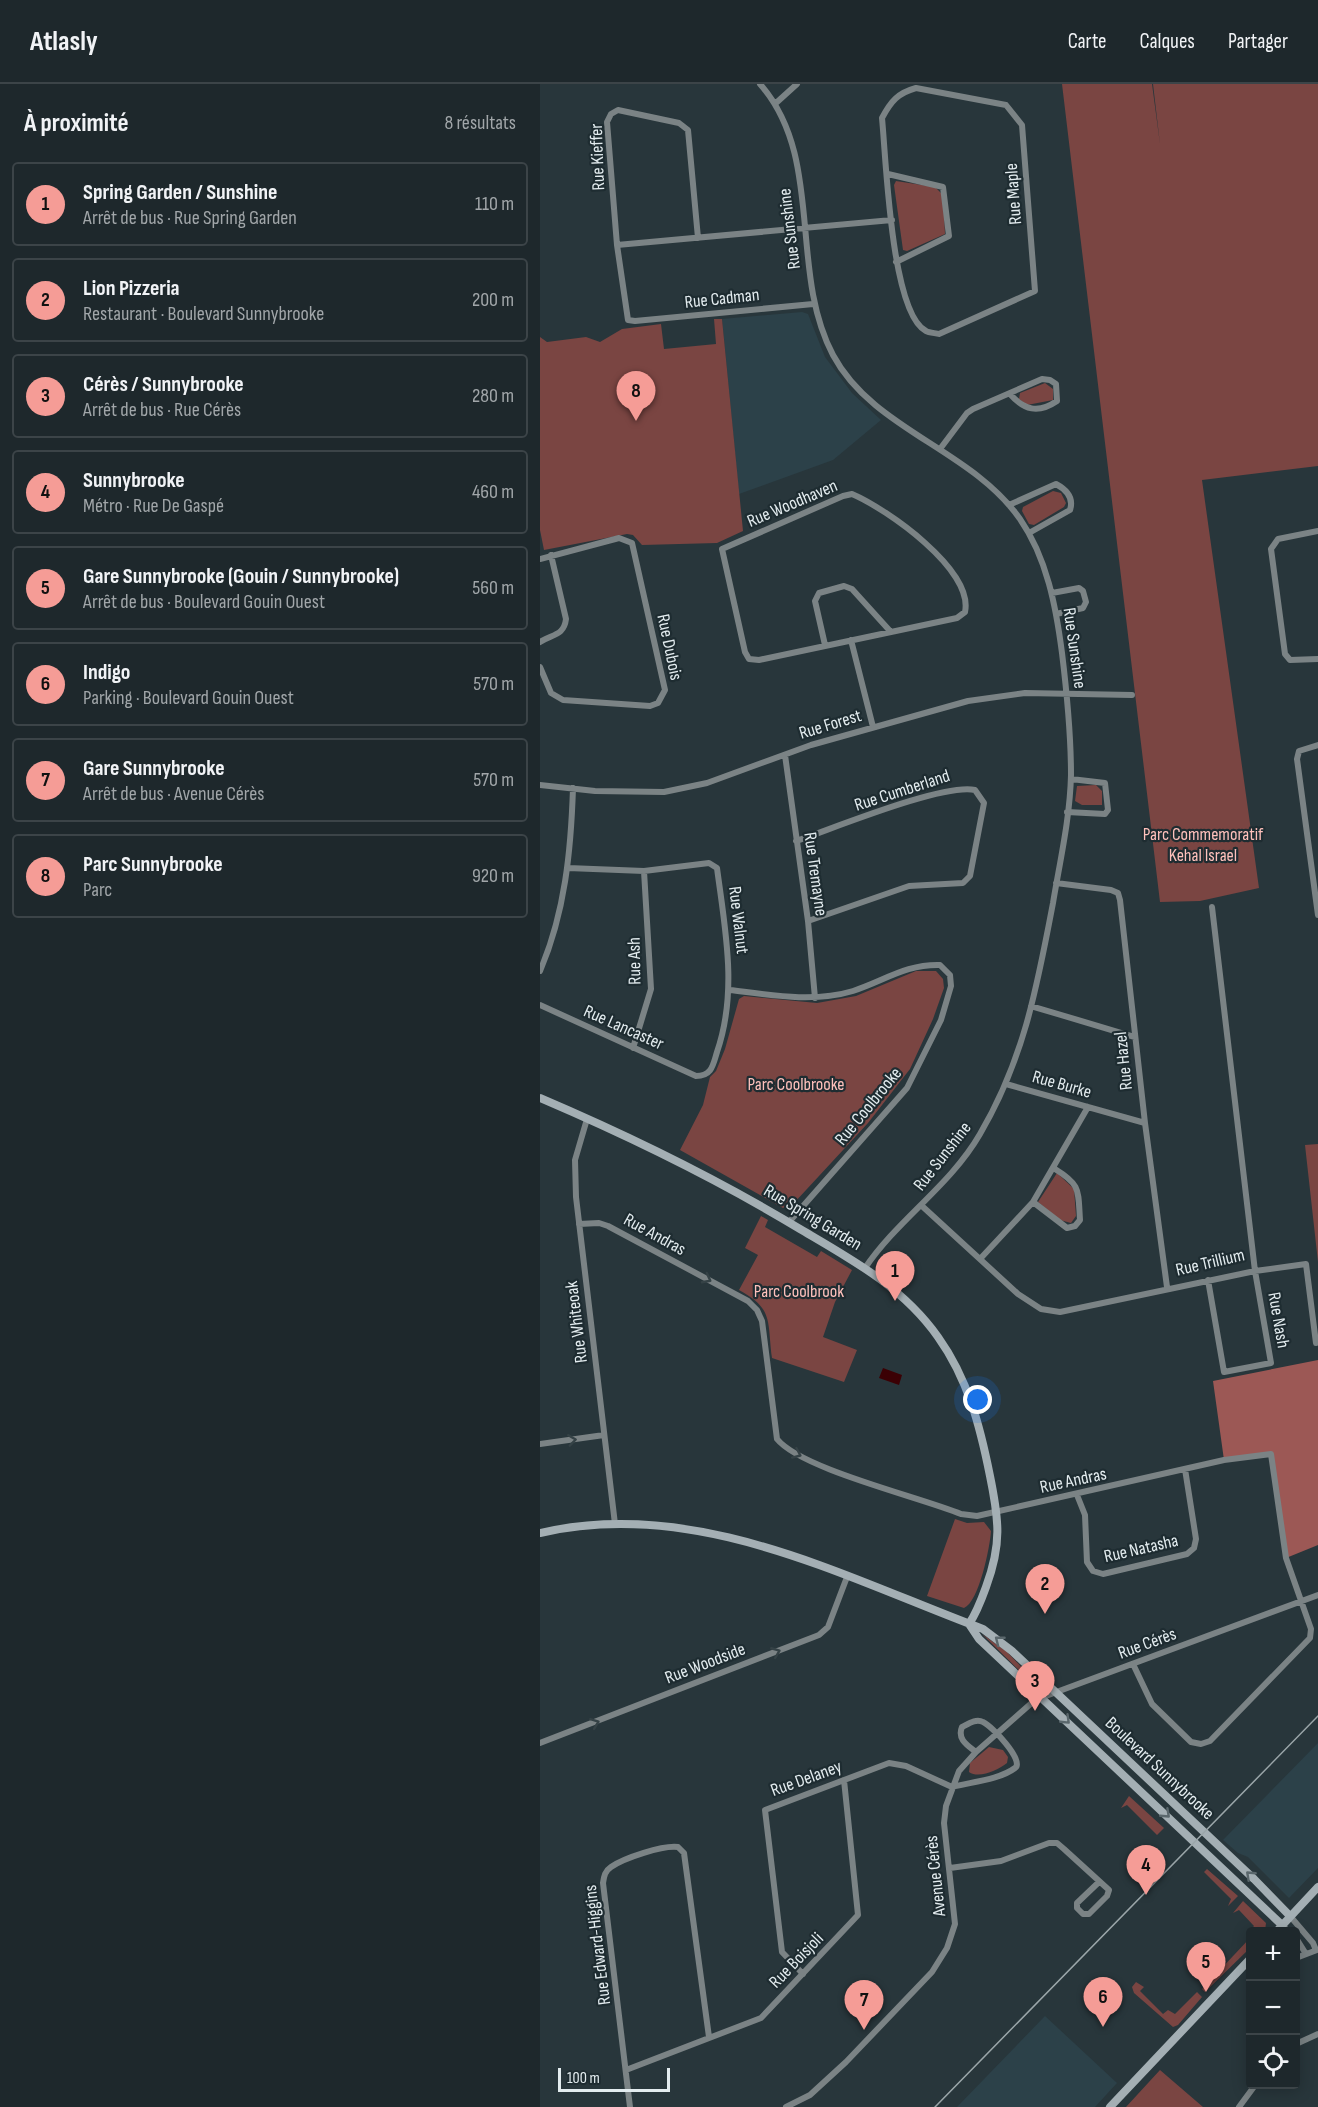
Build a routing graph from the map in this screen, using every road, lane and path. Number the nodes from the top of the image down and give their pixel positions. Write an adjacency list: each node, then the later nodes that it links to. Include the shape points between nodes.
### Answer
1 (760, 84): 3 (street, Rue Sunshine)
2 (797, 84): 3 (street)
3 (776, 103): 6 (street, Rue Sunshine, via 787,126 796,162)
4 (888, 174): 5 (street, Rue Maple); 9 (street, via 943,187 950,231 945,240); 9 (street, Rue Maple, via 882,118 901,93 916,88 1006,105 1022,125 1035,291 939,334 918,324 902,291)
5 (892, 220): 6 (street); 9 (street, Rue Maple)
6 (804, 228): 7 (street); 10 (street, Rue Sunshine)
7 (698, 238): 8 (street); 8 (street, Rue Kieffer, via 688,130 679,123 618,110 607,122)
8 (617, 245): 11 (street, Rue Kieffer, via 626,317)
9 (896, 261)
10 (813, 304): 11 (street, Rue Cadman); 13 (street, Rue Sunshine, via 833,356 860,391)
11 (635, 321)
12 (1010, 394): 12 (street, via 1050,380 1056,384 1059,395 1052,405 1030,409 1020,406); 13 (street, via 967,413)
13 (940, 450): 14 (street, Rue Sunshine, via 982,477)
14 (1009, 505): 16 (street, Rue Sunshine); 16 (street, via 1056,484 1068,492 1070,510)
15 (1318, 531): 25 (street, via 1278,539 1271,549 1285,654 1296,662)
16 (1029, 533): 19 (street, Rue Sunshine)
17 (551, 555): 18 (street, Rue Dubois); 23 (street, via 565,627); 26 (street, Rue Dubois, via 619,538 632,543 665,690 658,703 650,706 563,700 551,693)
18 (540, 559)
19 (1052, 593): 20 (street, Rue Sunshine); 20 (street, via 1079,588 1086,602 1083,608)
20 (1056, 614): 28 (street, Rue Sunshine)
21 (890, 631): 22 (street, Rue Woodhaven); 24 (street, via 852,589 844,586 819,593 815,601); 24 (street, Rue Woodhaven, via 957,618 965,612 966,598 929,545 860,498 843,495 722,549 749,658 759,660)
22 (851, 640): 24 (street, Rue Woodhaven); 29 (street)
23 (540, 642)
24 (825, 645)
25 (1318, 658)
26 (540, 667)
27 (1132, 695): 28 (street, Rue Forest)
28 (1067, 696): 29 (street, Rue Forest, via 1025,693 968,700); 32 (street, Rue Sunshine)
29 (873, 727): 31 (street, Rue Forest)
30 (1318, 745): 40 (street, via 1299,751 1297,759)
31 (784, 755): 34 (street, Rue Forest, via 707,783 664,792); 36 (street, Rue Tremayne)
32 (1071, 779): 35 (street, Rue Sunshine); 35 (street, via 1105,783 1108,810 1105,814)
33 (540, 785): 34 (street, Rue Forest)
34 (573, 788): 37 (street)
35 (1067, 812): 39 (street, Rue Sunshine)
36 (796, 841): 43 (street, Rue Tremayne); 43 (street, Rue Cumberland, via 962,787 975,790 984,803 970,876 963,883 909,885)
37 (568, 868): 38 (street, Rue Walnut); 44 (street, via 558,917)
38 (644, 871): 45 (street, Rue Walnut, via 709,863 717,868); 50 (street, Rue Ash, via 651,989)
39 (1056, 883): 48 (street, Rue Sunshine); 49 (street, Rue Hazel, via 1118,893)
40 (1317, 906): 42 (street)
41 (1212, 907): 64 (street, Rue Trillium)
42 (1318, 915)
43 (808, 921): 46 (street, Rue Tremayne)
44 (540, 971)
45 (730, 990): 46 (street, Rue Coolbrooke); 51 (street, Rue Walnut, via 724,1032 711,1071)
46 (815, 998): 60 (street, Rue Coolbrooke, via 853,991 920,964 940,965 950,975 951,986 941,1020 907,1088)
47 (540, 1005): 50 (street, Rue Lancaster)
48 (1031, 1006): 49 (street); 52 (street, Rue Sunshine, via 1021,1048)
49 (1135, 1037): 56 (street, Rue Hazel)
50 (633, 1048): 51 (street, Rue Lancaster)
51 (696, 1076)
52 (1006, 1084): 54 (street, Rue Burke); 59 (street, Rue Sunshine, via 979,1137)
53 (540, 1098): 55 (street, Rue Spring Garden)
54 (1088, 1107): 56 (street, Rue Burke); 57 (street)
55 (587, 1119): 60 (street, Rue Spring Garden, via 687,1166); 61 (street, Rue Whiteoak, via 575,1160)
56 (1145, 1123): 66 (street, Rue Hazel)
57 (1055, 1169): 58 (street); 58 (street, via 1078,1187 1080,1220 1067,1228)
58 (1033, 1202): 62 (street)
59 (922, 1206): 62 (street, Rue Trillium); 63 (street, Rue Sunshine, via 896,1228)
60 (789, 1222): 63 (street, Rue Spring Garden)
61 (579, 1224): 68 (street, Rue Whiteoak); 72 (street, Rue Andras, one-way to 72, via 608,1226 748,1301 757,1310 762,1320 777,1439 785,1448 825,1467 961,1514)
62 (980, 1259): 66 (street, Rue Trillium, via 1029,1302 1060,1312)
63 (866, 1268): 72 (street, Rue Spring Garden, via 914,1308 954,1363 979,1424)
64 (1255, 1271): 65 (street, Rue Trillium); 65 (street, Rue Nash, via 1271,1363 1224,1372); 67 (street, Rue Nash, via 1306,1264)
65 (1208, 1280): 66 (street, Rue Trillium)
66 (1167, 1287)
67 (1316, 1343)
68 (604, 1435): 69 (street, one-way to 68); 73 (street, Rue Whiteoak)
69 (540, 1444)
70 (1185, 1469): 71 (street, Rue Andras); 71 (street, Rue Natasha, via 1196,1539 1187,1554 1102,1574 1093,1571 1087,1562 1085,1515); 77 (street, Rue Andras, via 1271,1454 1282,1539)
71 (1077, 1495): 72 (street, Rue Andras)
72 (997, 1511): 78 (street, Rue Spring Garden, via 996,1557)
73 (615, 1524): 74 (street, Boulevard Sunnybrooke); 75 (street, Boulevard Sunnybrooke, via 661,1525 726,1535)
74 (540, 1533)
75 (847, 1577): 78 (street, Boulevard Sunnybrooke); 83 (street, Rue Woodside, one-way to 75, via 819,1635 828,1627)
76 (1318, 1595): 77 (street, Rue Cérès)
77 (1301, 1602): 79 (street, Rue Cérès); 79 (street, Rue Andras, via 1311,1629 1310,1638 1210,1741 1191,1742 1152,1704)
78 (969, 1624): 80 (street, Boulevard Sunnybrooke, one-way to 78, via 998,1639); 81 (street, Boulevard Sunnybrooke, via 979,1639)
79 (1132, 1664): 80 (street, Rue Cérès)
80 (1055, 1692): 81 (street, Rue Cérès); 90 (street, Boulevard Sunnybrooke, one-way to 80)
81 (1041, 1697): 82 (street, Rue Cérès); 91 (street, Boulevard Sunnybrooke, one-way to 91)
82 (996, 1735): 84 (street, Rue Cérès); 84 (street, via 983,1721 962,1727 962,1740); 86 (street, via 1017,1759 1015,1768)
83 (540, 1743)
84 (976, 1752): 86 (street, Rue Cérès, via 959,1771)
85 (844, 1780): 86 (street, Rue Delaney, via 897,1763); 98 (street, Rue Boisjoli, via 858,1915); 98 (street, Rue Delaney, via 765,1810 782,1952)
86 (952, 1787): 87 (street, Avenue Cérès, via 944,1823)
87 (950, 1868): 88 (street, via 1001,1861 1057,1843); 105 (street, Avenue Cérès, via 953,1936 932,1972 842,2066 810,2095)
88 (1099, 1881): 88 (street, via 1109,1894 1089,1914 1083,1914 1077,1903)
89 (1318, 1887): 90 (street)
90 (1290, 1916): 92 (street); 94 (street, Boulevard Sunnybrooke)
91 (1280, 1927)
92 (1283, 1927)
93 (1300, 1944): 95 (street)
94 (1317, 1950): 95 (street)
95 (1306, 1954): 96 (street)
96 (1300, 1956)
97 (1246, 1964): 106 (street)
98 (803, 1974): 100 (street, Rue Boisjoli, via 761,2018)
99 (1318, 2034): 101 (street)
100 (709, 2037): 102 (street, Rue Boisjoli); 102 (street, Rue Edward-Higgins, via 684,1853 678,1846 667,1845 611,1867 604,1875)
101 (1300, 2042)
102 (626, 2070): 104 (street, Rue Edward-Higgins)
103 (1253, 2089): 107 (street)
104 (630, 2107)
105 (786, 2107)
106 (1110, 2107)
107 (1239, 2107)

